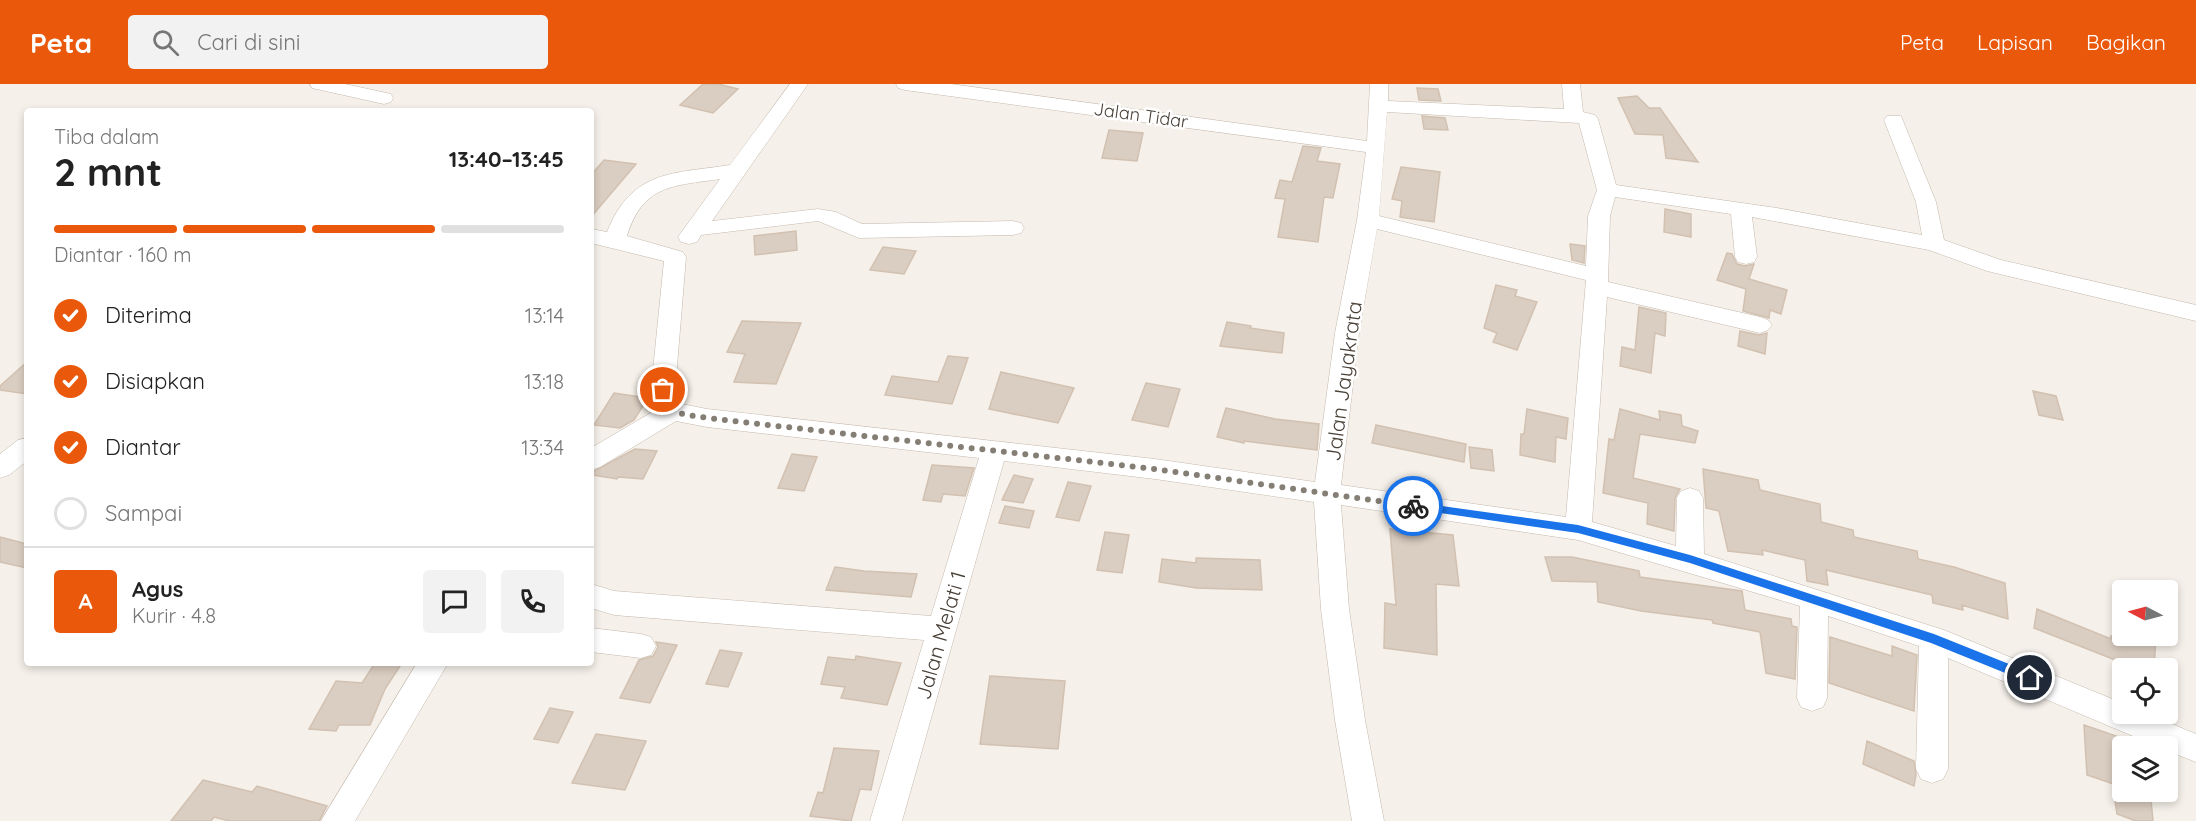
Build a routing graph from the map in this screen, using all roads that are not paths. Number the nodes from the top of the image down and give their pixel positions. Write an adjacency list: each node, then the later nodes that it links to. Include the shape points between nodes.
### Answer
1 (319, 84): 7 (street)
2 (399, 84): 7 (street)
3 (798, 84): 12 (street)
4 (905, 84): 11 (street, Jalan Tidar)
5 (1379, 84): 8 (street, Jalan Jayakrata)
6 (1571, 84): 9 (street)
7 (378, 105)
8 (1378, 106): 9 (street); 11 (street, Jalan Jayakrata)
9 (1574, 115): 13 (street, via 1591,123)
10 (1894, 120): 20 (street, via 1926,202)
11 (1376, 148): 15 (street, Jalan Jayakrata)
12 (738, 170): 17 (street); 19 (street, via 652,186 631,206)
13 (1607, 190): 14 (street); 23 (street, via 1599,216)
14 (1741, 209): 20 (street); 22 (street)
15 (1368, 220): 23 (street); 31 (street, Jalan Jayakrata, via 1347,333)
16 (1013, 228): 17 (street, via 859,231 818,216)
17 (695, 230): 21 (street)
18 (594, 236): 19 (street)
19 (615, 240): 21 (street)
20 (1934, 244): 24 (street, via 1995,266)
21 (675, 257): 26 (street, via 663,390 666,405)
22 (1746, 257)
23 (1597, 282): 25 (street); 33 (street)
24 (2196, 313)
25 (1760, 324)
26 (673, 411): 28 (street); 29 (street)
27 (24, 449): 30 (street)
28 (994, 450): 31 (street); 37 (street, Jalan Melati 1)
29 (594, 458)
30 (0, 468)
31 (1327, 494): 33 (street); 47 (street, Jalan Jayakrata, via 1335,609)
32 (1690, 498): 34 (street)
33 (1578, 529): 34 (street)
34 (1690, 559): 36 (street)
35 (594, 597): 37 (street, via 614,603)
36 (1814, 598): 38 (street); 42 (street)
37 (942, 629): 46 (street, Jalan Melati 1)
38 (1934, 639): 43 (street); 44 (street)
39 (594, 640): 40 (street)
40 (641, 646)
41 (431, 666): 45 (street)
42 (1812, 698)
43 (2196, 748)
44 (1932, 769)
45 (336, 821)
46 (885, 821)
47 (1368, 821)

